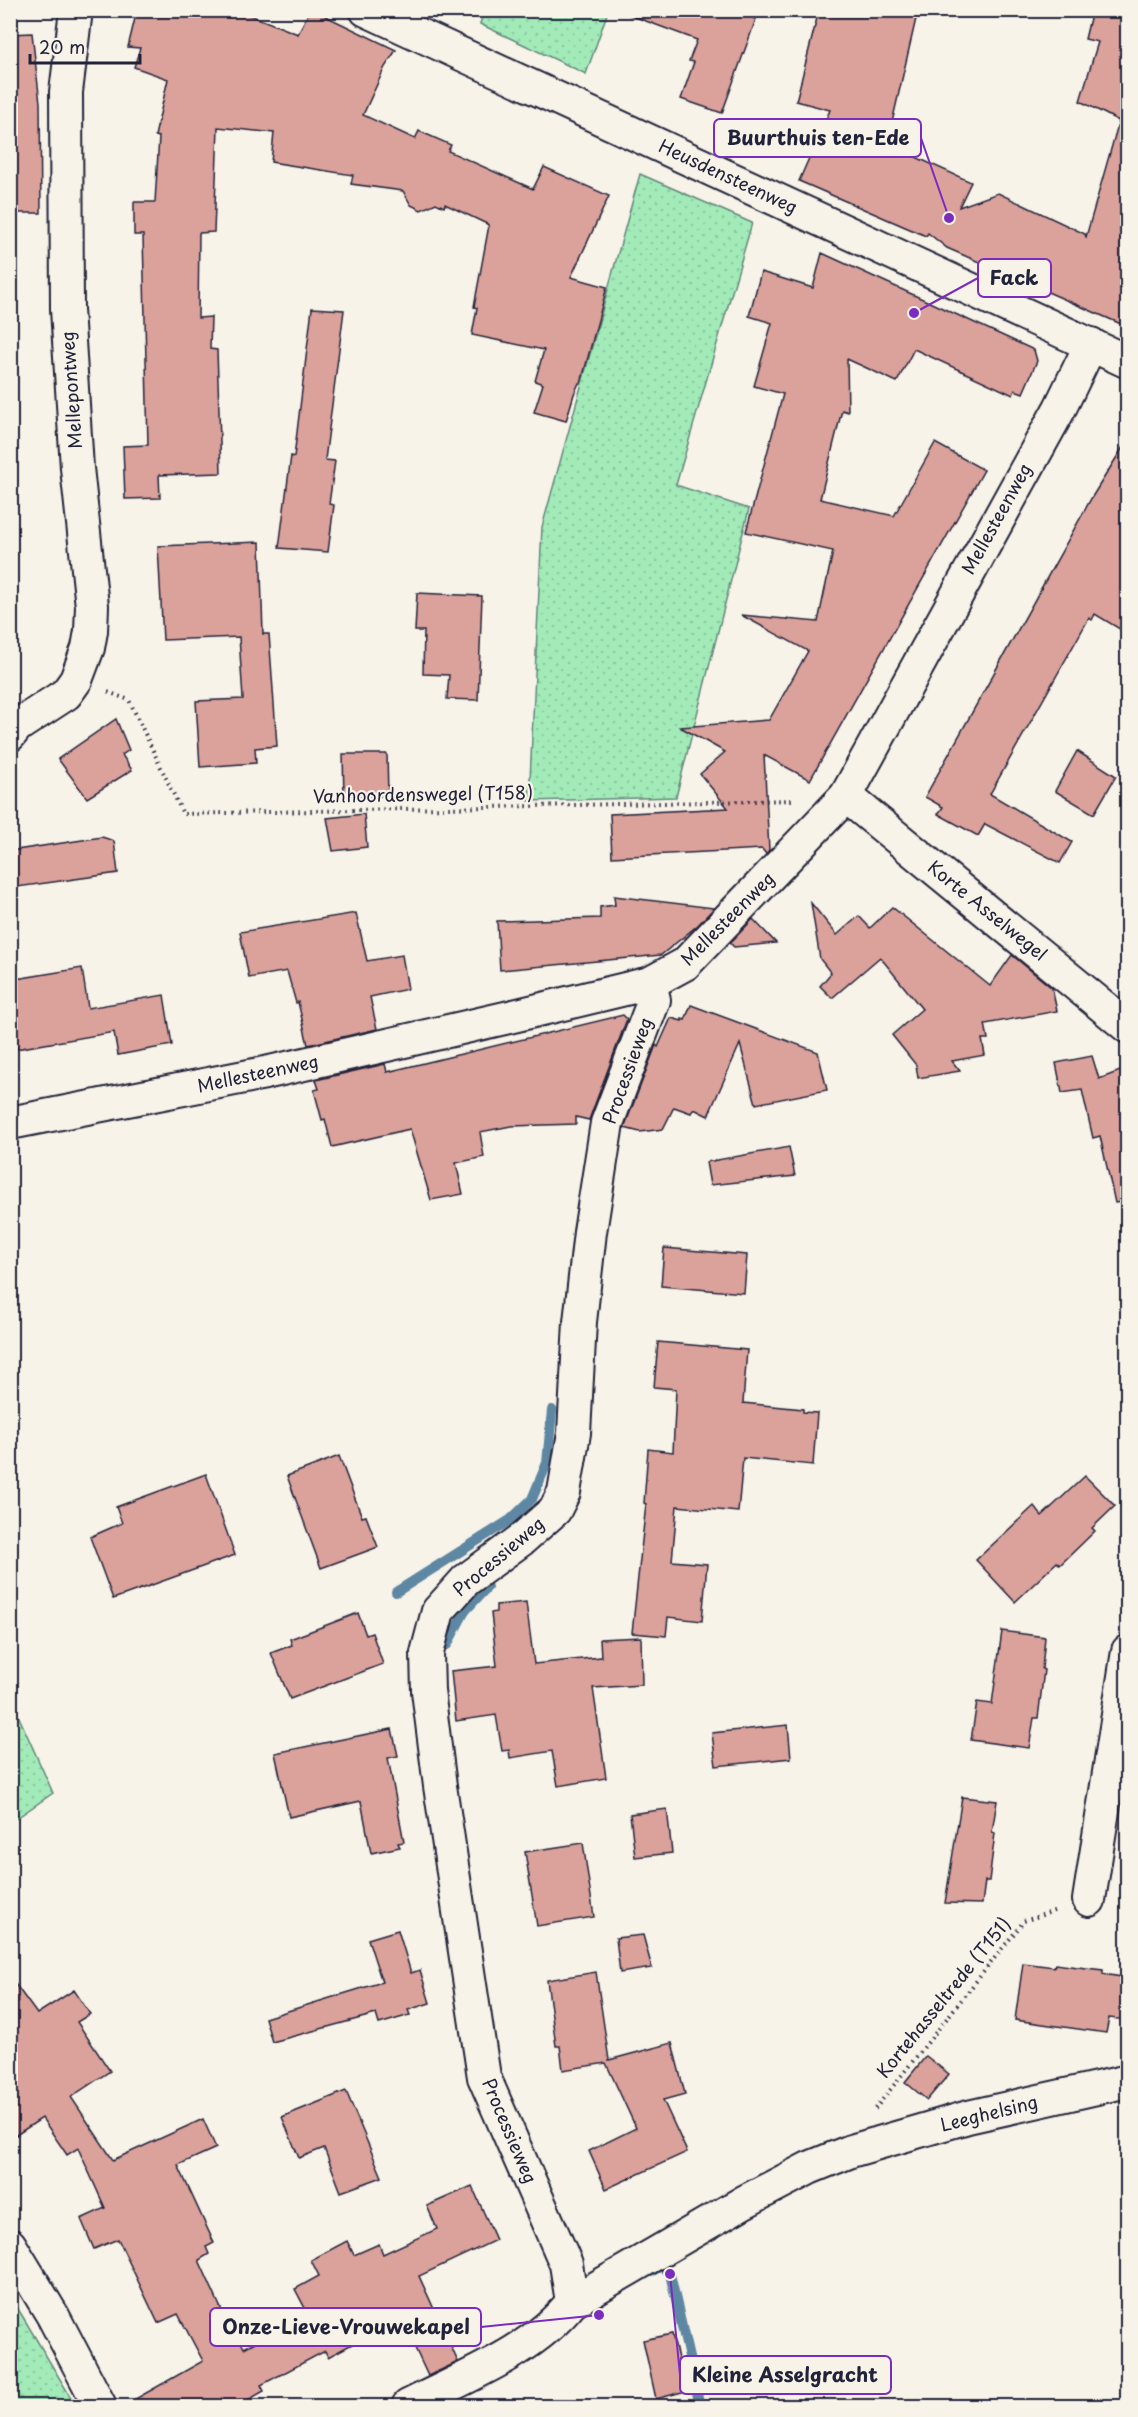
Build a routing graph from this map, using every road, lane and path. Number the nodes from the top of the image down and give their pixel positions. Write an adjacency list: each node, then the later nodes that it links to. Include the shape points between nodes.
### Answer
1 (76, 10): 5 (street, Mellepontweg, via 66,92 67,309 77,468 92,606 88,648)
2 (366, 10): 3 (street, Heusdensteenweg)
3 (1091, 344): 4 (street, Heusdensteenweg); 7 (street, Mellesteenweg, via 1060,408)
4 (1128, 362)
5 (76, 680): 6 (street, Mellepontweg, via 66,694 17,726); 7 (path, Vanhoordenswegel (T158), via 129,700 183,814 781,801)
6 (10, 735)
7 (846, 796): 8 (street, Mellesteenweg, via 686,964); 9 (street, Korte Asselwegel)
8 (650, 983): 10 (street, Mellesteenweg, via 265,1073); 16 (street, Processieweg, via 654,1000 605,1133 590,1232 574,1433 564,1492 555,1509 466,1580 438,1611 427,1653 440,1786 484,2077 566,2264)
9 (1128, 1028)
10 (10, 1123)
11 (1128, 1651): 12 (street)
12 (1089, 1899): 14 (path, Kortehasseltrede (T151), via 1024,1921 879,2101)
13 (1128, 2081): 14 (street, Leeghelsing, via 968,2117)
14 (851, 2151): 16 (street, via 744,2202)
15 (10, 2245): 17 (street)
16 (572, 2302): 18 (street, via 536,2339)
17 (100, 2406)
18 (408, 2406)

